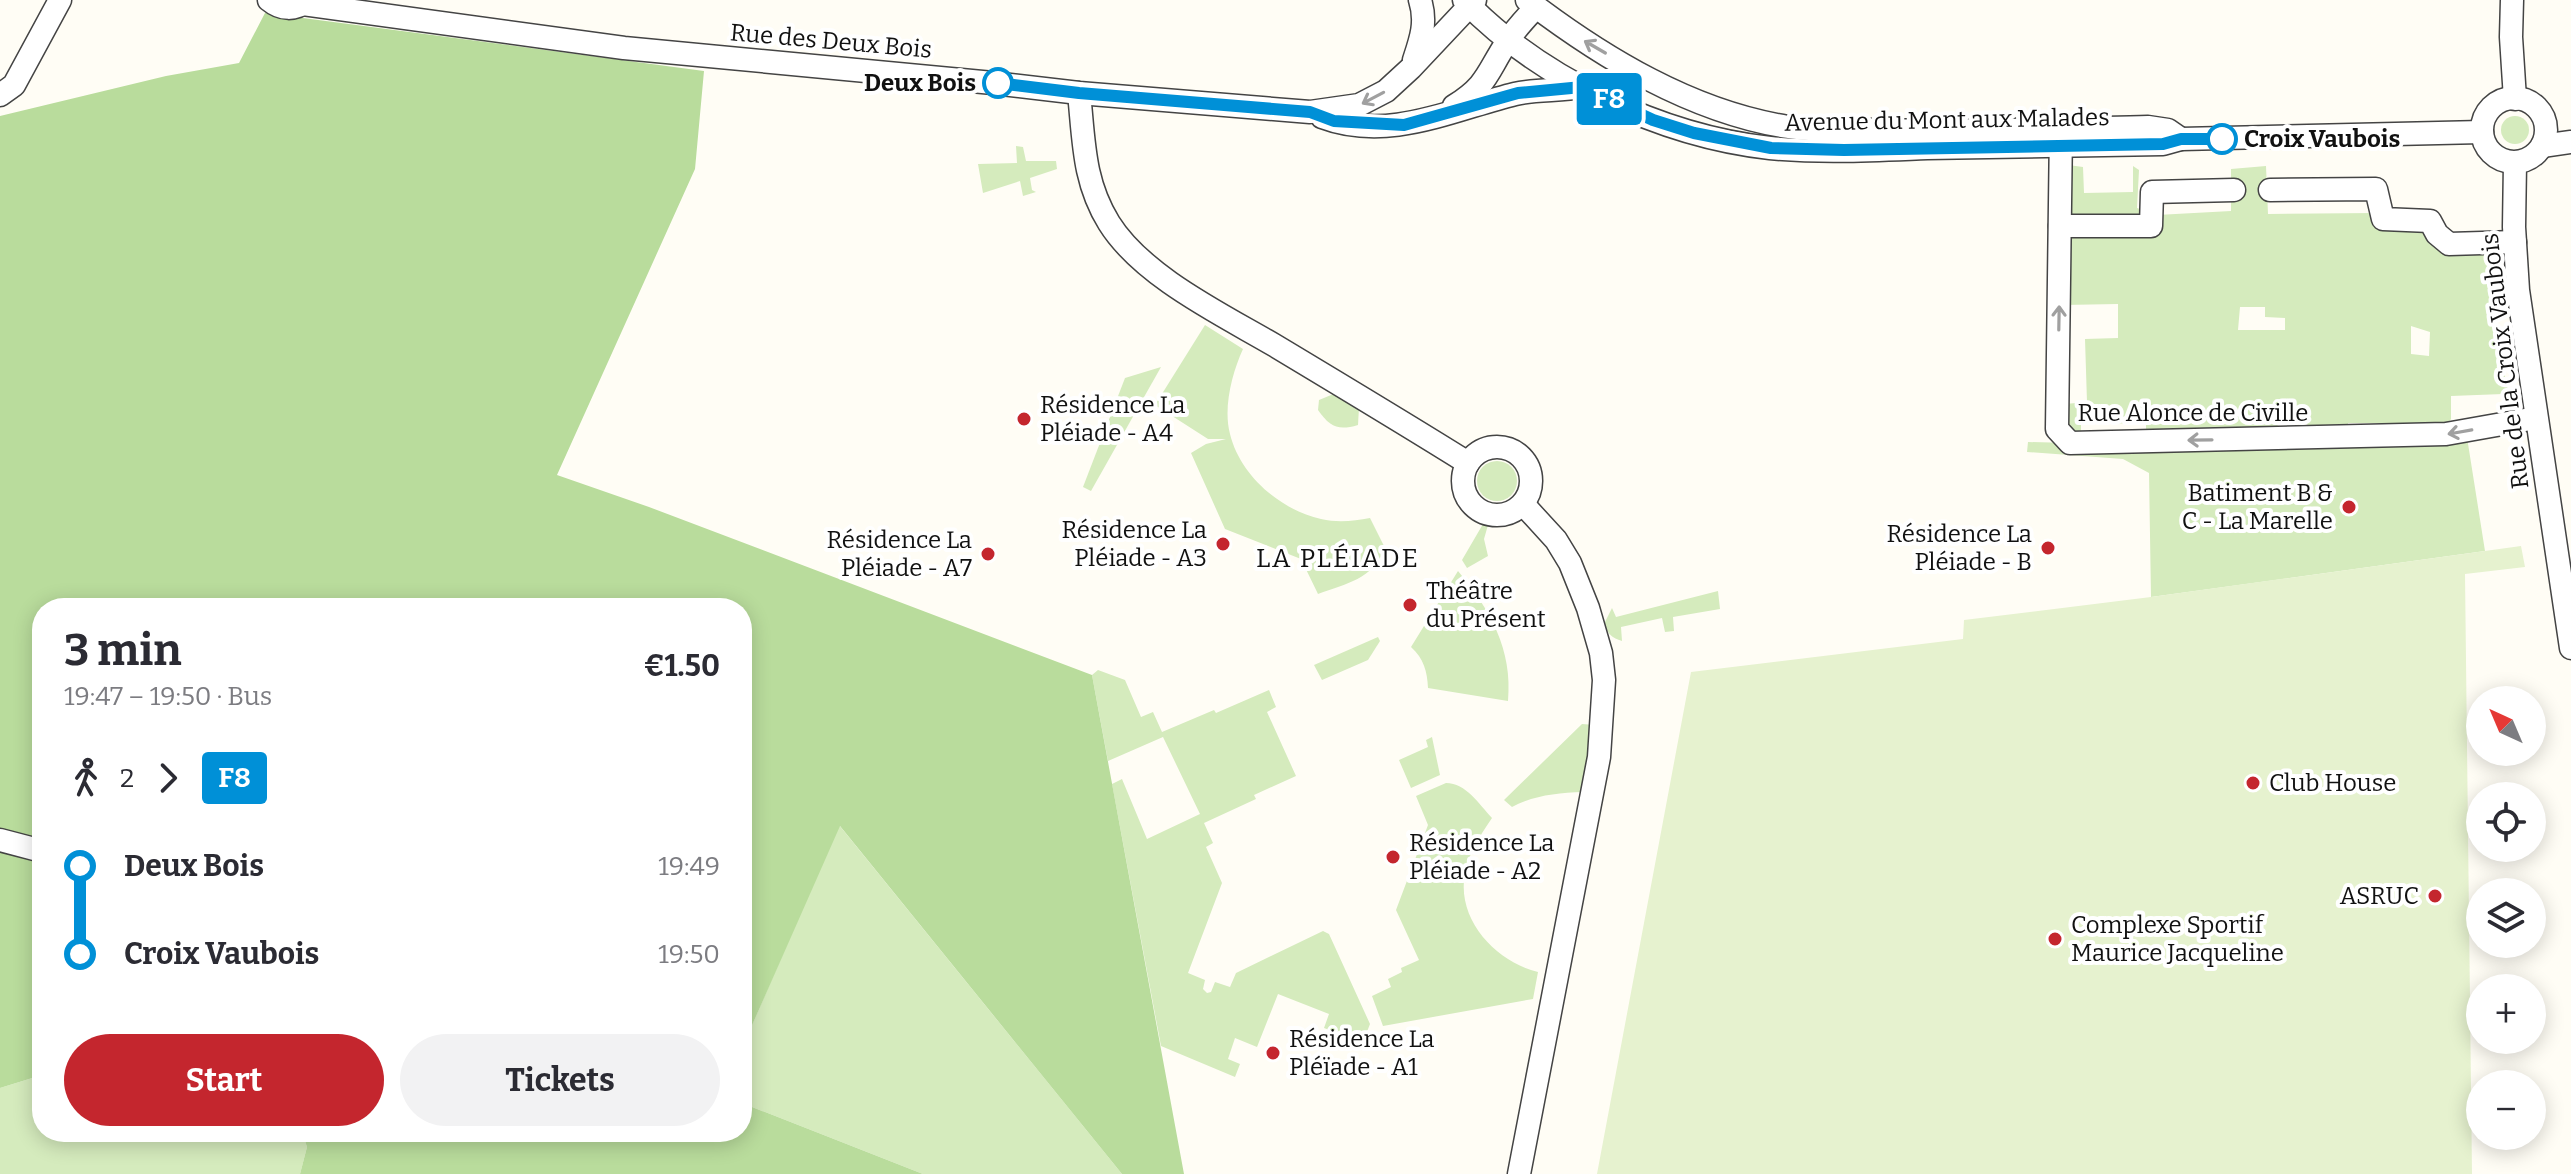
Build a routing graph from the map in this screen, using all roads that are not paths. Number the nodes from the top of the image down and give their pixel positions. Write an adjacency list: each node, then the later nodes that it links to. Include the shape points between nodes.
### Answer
1 (60, 0): 14 (street, via 14,85)
2 (246, 0): 5 (street)
3 (1420, 0): 11 (street, via 1424,32)
4 (2512, 0): 15 (street)
5 (270, 2): 6 (street, Rue des Deux Bois, via 288,9)
6 (305, 2): 9 (street, Rue des Deux Bois)
7 (1469, 2): 10 (street, Avenue du Mont aux Malades); 11 (street, Rue des Deux Bois)
8 (1532, 3): 10 (street, Rue des Deux Bois); 21 (street, Avenue du Mont aux Malades, one-way to 8, via 1779,125 1714,107 1652,81 1575,36)
9 (342, 5): 13 (street, Rue des Deux Bois, via 624,48)
10 (1509, 39): 12 (street, Avenue du Mont aux Malades); 17 (street, Rue des Deux Bois, via 1485,81)
11 (1411, 68): 16 (street, Rue des Deux Bois, one-way to 16, via 1386,91 1359,105)
12 (1582, 87): 17 (street, Rue des Deux Bois, via 1518,93); 21 (street, Avenue du Mont aux Malades, via 1653,120 1741,143 1802,149)
13 (1079, 93): 16 (street, Rue des Deux Bois); 28 (street, via 1088,177 1108,222 1131,252 1207,305)
14 (0, 95)
15 (2515, 99): 18 (street, via 2493,106); 19 (street, via 2539,109)
16 (1310, 112): 17 (street, Rue des Deux Bois, via 1334,121 1388,126)
17 (1447, 113)
18 (2482, 132): 21 (street, Avenue du Mont aux Malades, via 2181,139 2168,130 2148,127); 22 (street, via 2495,157)
19 (2544, 136): 20 (street); 22 (street, via 2533,156)
20 (2571, 139)
21 (2061, 143): 25 (street, Rue Alonce de Civille)
22 (2515, 163): 26 (street, Rue de la Croix Vaubois)
23 (2234, 190): 25 (street, via 2152,192 2151,226)
24 (2270, 190): 26 (street, via 2376,189 2383,219 2430,221 2449,244)
25 (2060, 226): 27 (street, Rue Alonce de Civille, one-way to 25, via 2446,434 2070,443 2057,429)
26 (2515, 242): 27 (street, Rue de la Croix Vaubois)
27 (2536, 418): 30 (street, Rue de la Croix Vaubois)
28 (1468, 463): 29 (street, via 1463,481 1475,508 1505,515); 29 (street, via 1497,447 1518,454 1530,472)
29 (1523, 504): 33 (street, via 1570,563 1601,653 1604,680 1599,757)
30 (2571, 648)
31 (0, 840): 32 (street)
32 (32, 848)
33 (1519, 1174)

